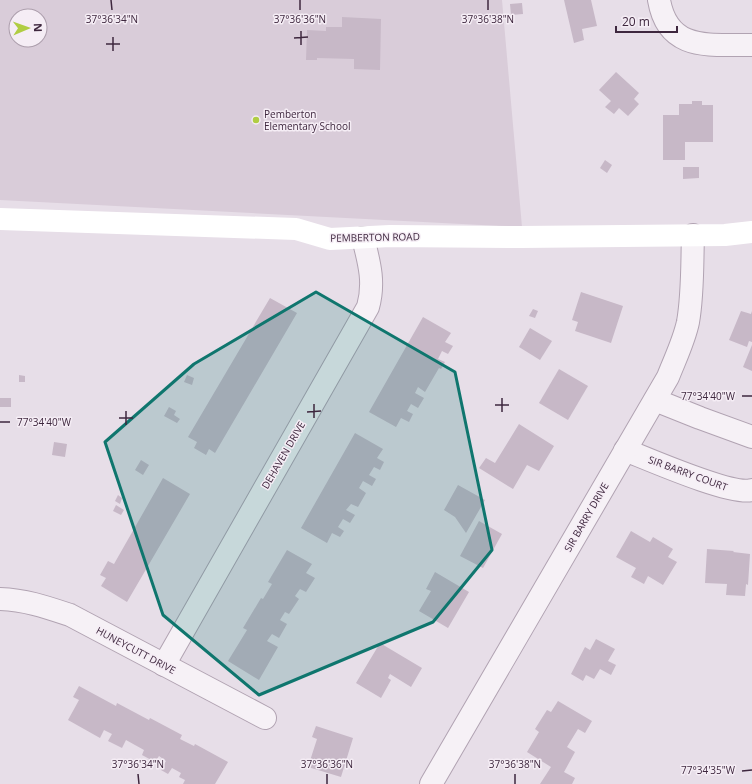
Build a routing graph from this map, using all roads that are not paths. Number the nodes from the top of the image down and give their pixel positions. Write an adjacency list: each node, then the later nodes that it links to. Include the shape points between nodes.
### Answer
1 (659, 0): 2 (street, via 667,25 675,34 689,42)
2 (752, 45)
3 (0, 219): 6 (street, PEMBERTON ROAD, via 296,229 330,239)
4 (752, 232): 5 (street, PEMBERTON ROAD)
5 (693, 235): 6 (street, PEMBERTON ROAD); 7 (street, SIR BARRY DRIVE, via 688,322 668,377)
6 (363, 238): 12 (street, DEHAVEN DRIVE, via 371,275 368,306)
7 (655, 400): 8 (street); 9 (street, SIR BARRY DRIVE)
8 (752, 437)
9 (625, 450): 10 (street, SIR BARRY COURT, via 737,491); 14 (street, SIR BARRY DRIVE)
10 (752, 490)
11 (0, 599): 12 (street, HUNEYCUTT DRIVE, via 38,604 70,615)
12 (164, 665): 13 (street, HUNEYCUTT DRIVE)
13 (265, 718)
14 (431, 784)

